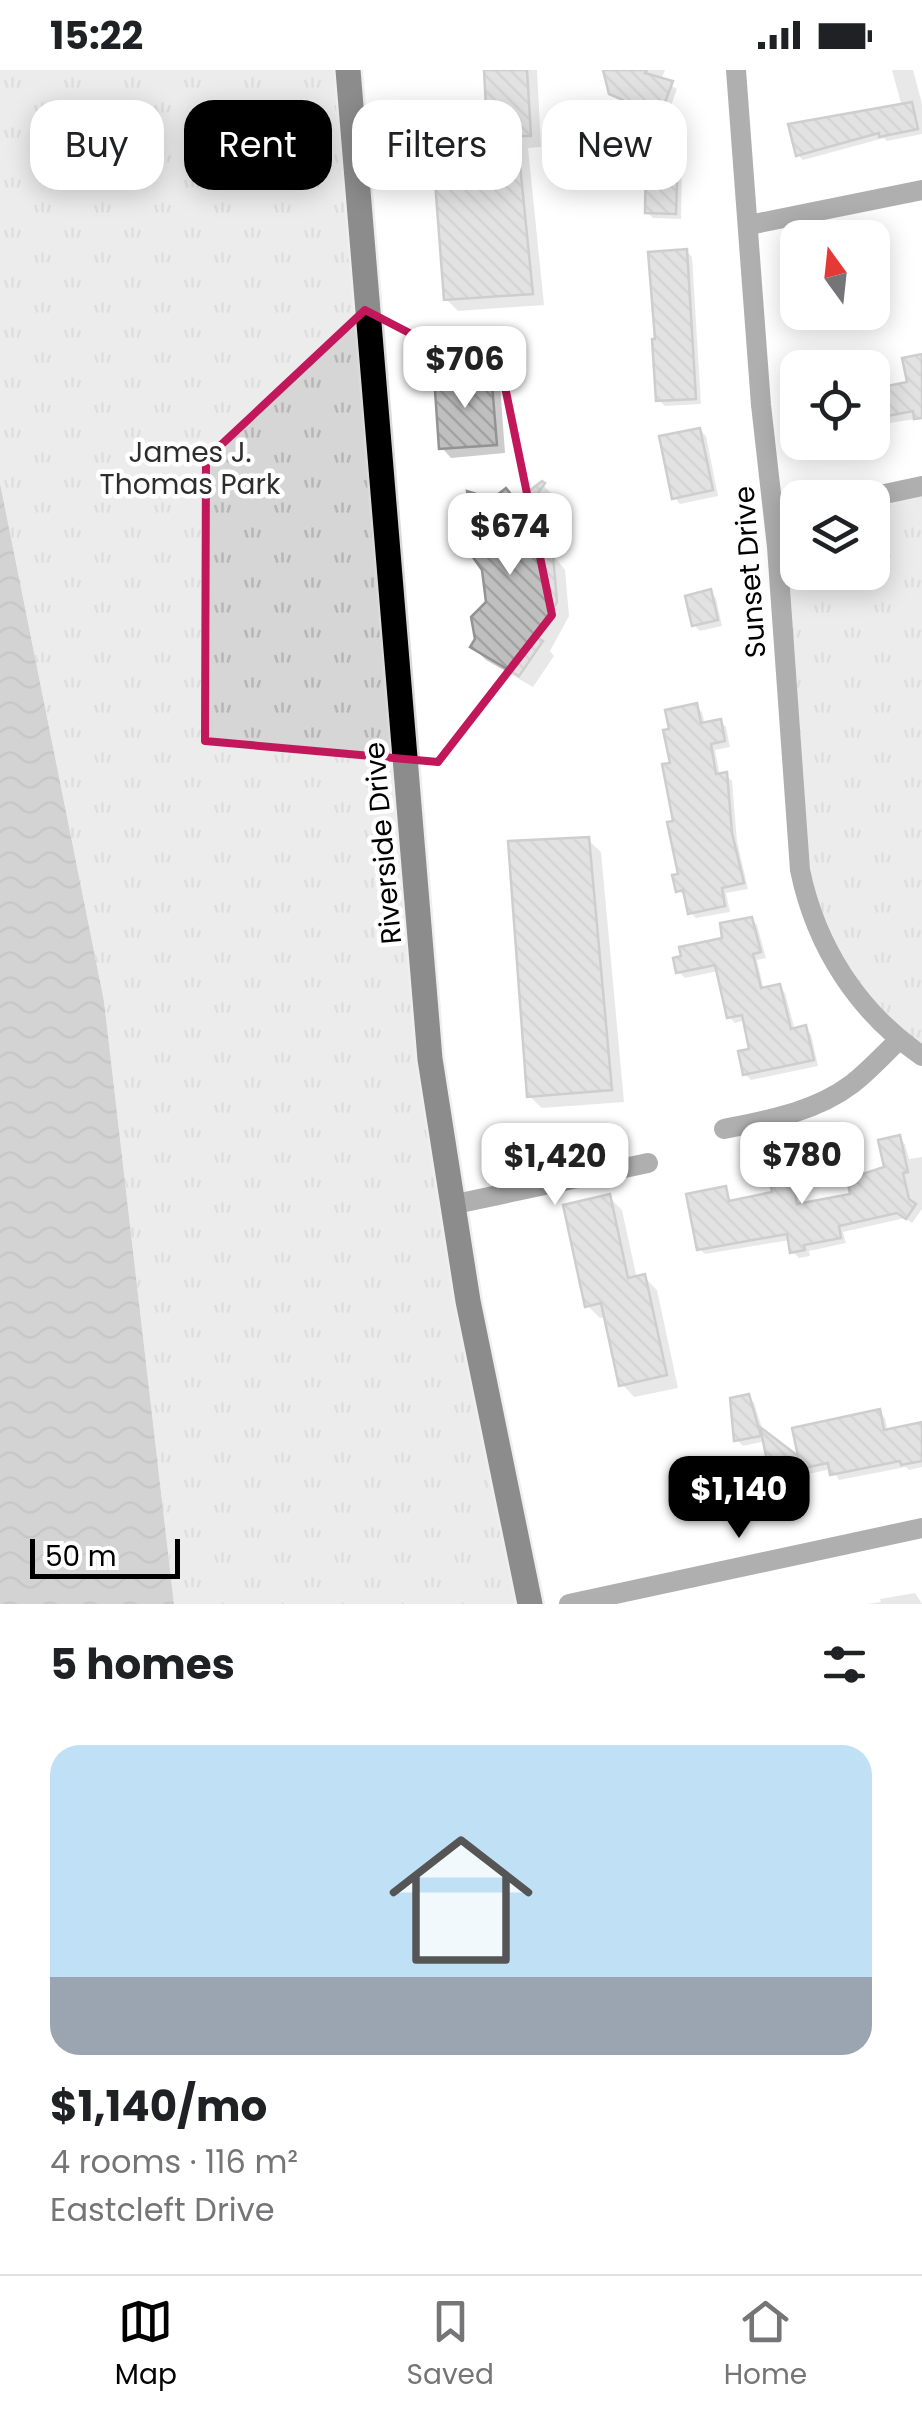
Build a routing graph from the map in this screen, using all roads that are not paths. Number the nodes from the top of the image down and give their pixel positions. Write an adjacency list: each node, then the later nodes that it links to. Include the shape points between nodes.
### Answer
1 (348, 70): 13 (main road, Riverside Drive, via 430,1059)
2 (736, 70): 4 (street, Sunset Drive)
3 (922, 190): 4 (street)
4 (748, 225): 8 (street, Sunset Drive)
5 (922, 486): 6 (street)
6 (890, 493)
7 (780, 515): 8 (street)
8 (774, 516): 9 (street, Sunset Drive, via 805,896 854,994)
9 (899, 1040): 10 (street, Sunset Drive); 11 (street, via 820,1104)
10 (922, 1056)
11 (724, 1129)
12 (648, 1163): 13 (street)
13 (451, 1205): 15 (main road, Riverside Drive)
14 (922, 1528): 16 (street)
15 (530, 1604)
16 (568, 1604)

